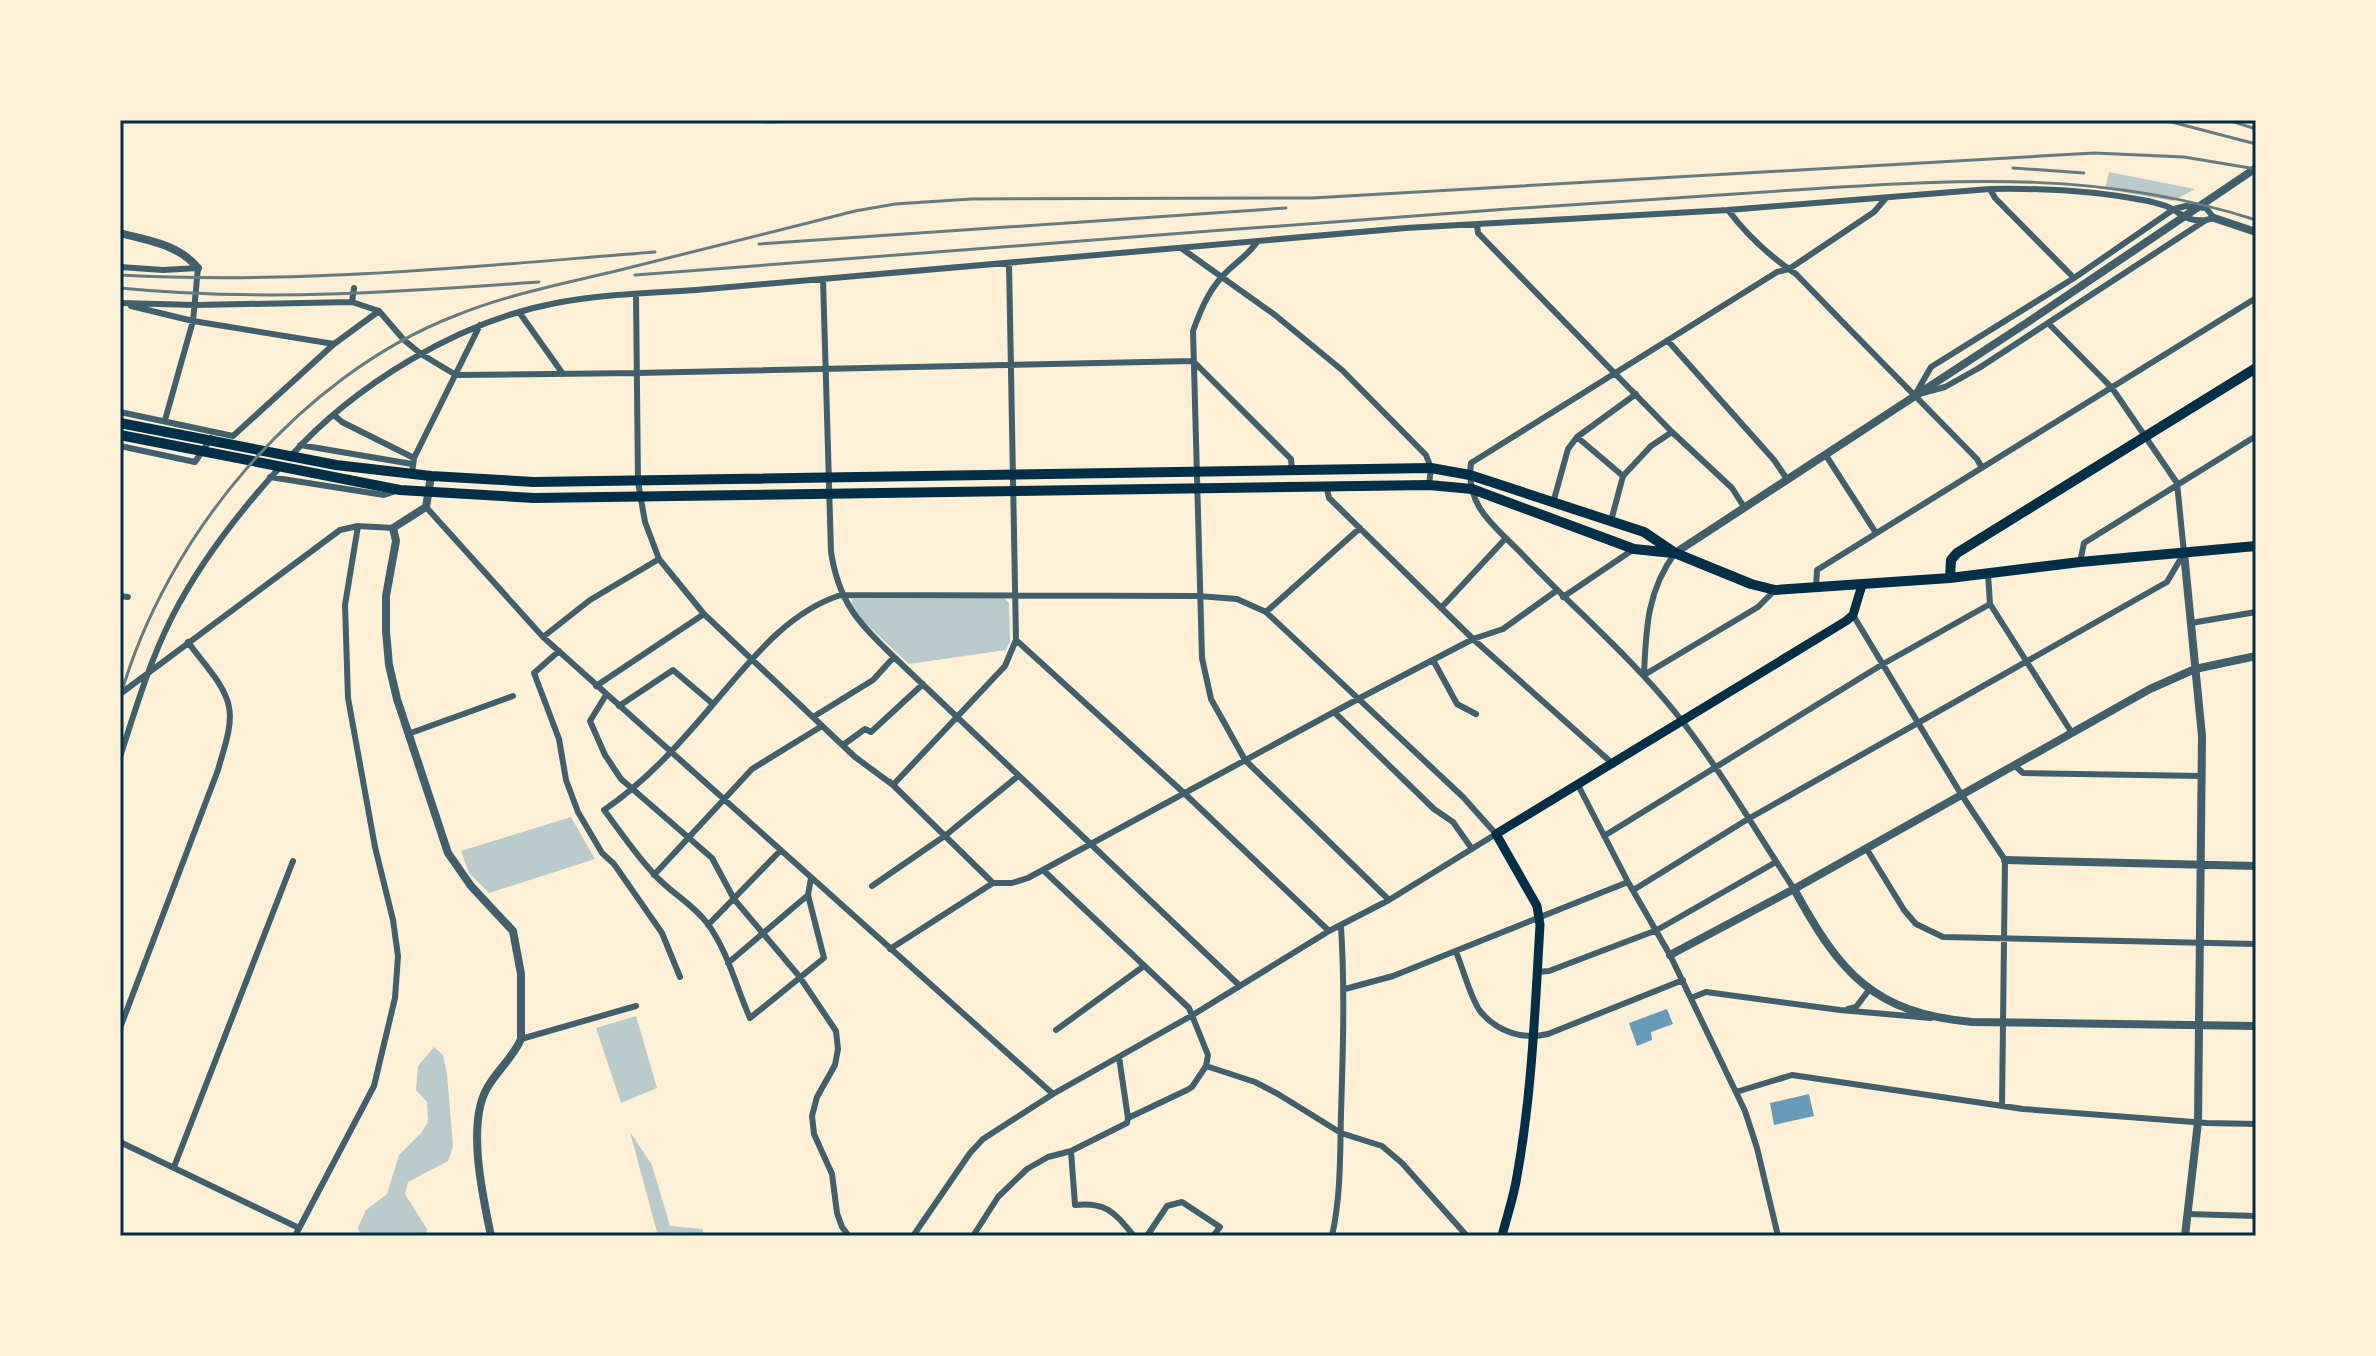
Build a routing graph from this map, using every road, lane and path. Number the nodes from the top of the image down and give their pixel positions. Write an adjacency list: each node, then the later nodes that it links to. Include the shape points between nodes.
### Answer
1 (2256, 168): 43 (street)
2 (1990, 189): 3 (street); 4 (street, via 2111,196); 17 (street)
3 (1886, 198): 5 (street); 15 (street, via 1874,212)
4 (2174, 209): 6 (street, via 2187,220); 6 (street, via 2206,208); 17 (street)
5 (1728, 210): 7 (street); 15 (street)
6 (2210, 219): 8 (street); 28 (street)
7 (1477, 224): 10 (street); 39 (street, via 1478,233)
8 (2256, 232)
9 (120, 233): 14 (street, via 176,248)
10 (1257, 242): 11 (street); 16 (street)
11 (1181, 248): 12 (street); 16 (street)
12 (1009, 263): 18 (street); 34 (street)
13 (120, 267): 14 (street)
14 (198, 268): 24 (street)
15 (1789, 269): 30 (street); 43 (street)
16 (1221, 277): 33 (street, via 1203,303 1193,331); 58 (street, via 1342,370 1426,455)
17 (2074, 278): 43 (street, via 1931,367)
18 (823, 279): 20 (street); 36 (street)
19 (354, 288): 22 (street)
20 (636, 294): 26 (street, via 595,296); 37 (street)
21 (2256, 298): 41 (street)
22 (352, 302): 24 (street); 25 (street)
23 (120, 303): 24 (street); 27 (street)
24 (196, 305): 27 (street)
25 (379, 311): 31 (street); 32 (street)
26 (519, 312): 29 (street); 38 (street)
27 (193, 321): 31 (street); 46 (street)
28 (2048, 323): 41 (street); 43 (street, via 1945,387)
29 (480, 325): 32 (street); 40 (street)
30 (1668, 341): 39 (street); 68 (street)
31 (334, 344): 49 (street, via 233,436)
32 (421, 354): 40 (street); 45 (street)
33 (1193, 361): 34 (street); 60 (street, via 1291,459); 61 (street)
34 (1012, 365): 36 (street); 62 (street)
35 (2256, 368): 51 (main road)
36 (825, 369): 37 (street); 67 (street)
37 (637, 373): 38 (street); 69 (street)
38 (563, 374): 40 (street)
39 (1616, 374): 42 (street); 63 (street, via 1471,463)
40 (456, 375): 57 (street)
41 (2112, 388): 51 (street); 59 (street)
42 (1636, 394): 48 (street); 53 (street)
43 (1915, 395): 56 (street); 59 (street)
44 (120, 412): 46 (street)
45 (334, 415): 55 (street); 57 (street)
46 (165, 420): 49 (street)
47 (120, 423): 57 (main road, via 336,465)
48 (1672, 432): 66 (street); 82 (street, via 1732,488)
49 (214, 434): 54 (street, via 196,460)
50 (120, 435): 75 (main road)
51 (2146, 435): 70 (street); 96 (main road, via 1957,553)
52 (2256, 436): 70 (street)
53 (1577, 437): 66 (street); 80 (street, via 1568,449)
54 (120, 446)
55 (298, 448): 57 (street); 64 (street)
56 (1825, 454): 68 (street); 87 (street)
57 (413, 466): 65 (main road)
58 (1431, 468): 60 (main road); 63 (main road); 72 (street)
59 (1982, 468): 87 (street)
60 (1292, 470): 61 (main road)
61 (1196, 471): 62 (main road); 73 (street)
62 (1014, 474): 67 (main road); 76 (street)
63 (1470, 475): 74 (street); 80 (main road)
64 (272, 476): 75 (street, via 384,495); 126 (street, via 206,558)
65 (431, 476): 69 (main road); 77 (street)
66 (1623, 476): 83 (street)
67 (827, 478): 69 (main road); 78 (street)
68 (1787, 479): 82 (street)
69 (638, 482): 79 (street)
70 (2177, 483): 92 (street); 94 (street, via 2084,543)
71 (1326, 485): 72 (main road); 73 (main road); 86 (street, via 1327,496)
72 (1429, 485): 74 (main road)
73 (1197, 488): 76 (main road); 104 (street)
74 (1472, 489): 88 (street, via 1480,511); 90 (main road)
75 (400, 490): 77 (main road)
76 (1015, 491): 78 (main road); 102 (street)
77 (428, 492): 79 (main road); 81 (street)
78 (828, 495): 79 (main road); 101 (street, via 831,552)
79 (641, 498): 93 (street)
80 (1553, 503): 83 (main road)
81 (426, 507): 85 (street); 114 (street)
82 (1744, 507): 91 (street)
83 (1611, 521): 91 (main road, via 1644,532)
84 (358, 526): 85 (street); 117 (street, via 340,530); 232 (street, via 345,605 348,698 393,920 398,956 395,998 374,1086)
85 (393, 528): 144 (street, via 386,631 389,665)
86 (1360, 528): 108 (street); 109 (street)
87 (1876, 533): 98 (street, via 1817,570)
88 (1506, 538): 100 (street); 108 (street)
89 (2256, 546): 92 (main road)
90 (1634, 549): 91 (main road); 106 (street)
91 (1675, 553): 99 (main road); 127 (street, via 1662,570 1647,618)
92 (2184, 553): 94 (main road); 113 (street); 123 (street, via 2167,582)
93 (659, 559): 111 (street); 114 (street, via 590,600)
94 (2080, 562): 95 (main road)
95 (1988, 574): 96 (main road); 107 (street)
96 (1950, 578): 97 (main road)
97 (1862, 585): 98 (main road); 112 (main road)
98 (1816, 588): 99 (main road)
99 (1775, 590): 127 (street, via 1758,607)
100 (1556, 591): 106 (street); 115 (street, via 1503,629)
101 (841, 595): 102 (street); 120 (street, via 863,627); 121 (street, via 807,610)
102 (1016, 595): 104 (street); 116 (street)
103 (120, 596): 105 (street)
104 (1198, 596): 109 (street, via 1237,599); 148 (street, via 1211,699)
105 (128, 597)
106 (1563, 597): 127 (street)
107 (1990, 604): 123 (street); 124 (street)
108 (1441, 608): 115 (street)
109 (1266, 612): 133 (street)
110 (2256, 612): 113 (street)
111 (704, 614): 121 (street); 129 (street)
112 (1853, 615): 124 (street); 140 (main road)
113 (2191, 623): 125 (street)
114 (543, 637): 118 (street)
115 (1473, 639): 122 (street); 149 (street)
116 (1016, 640): 139 (street, via 1005,666); 157 (street)
117 (188, 642): 126 (street); 214 (street, via 225,694 230,709 226,739)
118 (559, 651): 129 (street); 201 (street, via 534,673 559,739 566,780 602,853 662,933)
119 (2256, 656): 125 (street)
120 (894, 657): 128 (street); 138 (street, via 873,680)
121 (751, 659): 134 (street); 138 (street)
122 (1433, 660): 133 (street); 137 (street, via 1457,704)
123 (2027, 662): 141 (street); 143 (street)
124 (1883, 664): 141 (street); 151 (street)
125 (2195, 669): 143 (street); 153 (street)
126 (149, 670): 130 (street); 147 (street)
127 (1644, 675): 140 (street)
128 (923, 684): 139 (street); 145 (street, via 871,732 865,729)
129 (596, 686): 131 (street)
130 (120, 694)
131 (606, 695): 135 (street); 156 (street, via 590,721 605,755)
132 (513, 696): 144 (street)
133 (1358, 699): 136 (street); 161 (street)
134 (713, 704): 135 (street, via 673,670); 146 (street)
135 (619, 706): 146 (street)
136 (1334, 712): 148 (street); 167 (street, via 1453,822)
137 (1476, 714)
138 (813, 717): 142 (street)
139 (956, 717): 152 (street); 154 (street)
140 (1683, 721): 149 (main road); 151 (street)
141 (1919, 724): 158 (street); 160 (street)
142 (822, 726): 145 (street); 159 (street, via 752,769)
143 (2072, 733): 150 (street)
144 (408, 734): 217 (street, via 448,853 513,931 521,974)
145 (843, 745): 154 (street)
146 (669, 751): 156 (street); 159 (street)
147 (120, 757)
148 (1245, 760): 157 (street); 184 (street)
149 (1613, 764): 155 (main road)
150 (2014, 765): 153 (street, via 2023,773); 158 (street)
151 (1715, 769): 160 (street); 163 (street)
152 (1018, 776): 162 (street); 165 (street)
153 (2202, 776): 172 (street)
154 (893, 785): 162 (street)
155 (1578, 785): 161 (main road); 163 (street)
156 (634, 790): 164 (street); 175 (street, via 604,810)
157 (1184, 793): 165 (street); 189 (street)
158 (1961, 794): 166 (street); 169 (street)
159 (724, 800): 164 (street); 168 (street)
160 (1748, 819): 171 (street); 180 (street)
161 (1496, 834): 167 (street); 185 (main road)
162 (946, 835): 178 (street); 179 (street)
163 (1604, 836): 177 (street)
164 (689, 837): 175 (street); 183 (street, via 712,858)
165 (1090, 845): 174 (street); 203 (street)
166 (1866, 848): 181 (street); 191 (street, via 1916,924 1943,937)
167 (1472, 849): 184 (street)
168 (780, 851): 176 (street); 183 (street)
169 (2005, 860): 172 (street); 191 (street)
170 (293, 861): 229 (street)
171 (1776, 862): 181 (street); 188 (street)
172 (2202, 865): 173 (street); 192 (street)
173 (2256, 866)
174 (1043, 870): 178 (street, via 1012,883); 198 (street)
175 (654, 875): 186 (street)
176 (811, 878): 182 (street); 194 (street)
177 (1628, 882): 180 (street); 185 (street)
178 (993, 883): 194 (street)
179 (872, 886)
180 (1635, 889): 188 (street)
181 (1794, 889): 196 (street); 205 (street, via 1835,955)
182 (808, 895): 190 (street); 200 (street, via 824,958)
183 (734, 899): 186 (street); 190 (street)
184 (1389, 900): 187 (street)
185 (1540, 915): 195 (street); 199 (main road)
186 (708, 925): 197 (street)
187 (1341, 927): 189 (street); 204 (street)
188 (1657, 930): 196 (street); 199 (street)
189 (1329, 931): 203 (street)
190 (766, 934): 197 (street); 200 (street)
191 (2004, 940): 192 (street); 211 (street)
192 (2199, 943): 193 (street); 212 (street)
193 (2256, 944)
194 (890, 949): 221 (street)
195 (1456, 952): 204 (street); 216 (street, via 1480,1010 1503,1030)
196 (1670, 955): 202 (street)
197 (728, 963): 200 (street, via 750,1018)
198 (1144, 966): 209 (street, via 1189,1008); 215 (street)
199 (1537, 972): 216 (main road)
200 (799, 976): 235 (street, via 836,1031 835,1065 812,1116 832,1174 837,1213)
201 (680, 977)
202 (1683, 980): 206 (street); 216 (street)
203 (1240, 986): 209 (street)
204 (1345, 989): 226 (street)
205 (1869, 990): 208 (street, via 1856,1007); 210 (street, via 1906,1010)
206 (1691, 998): 208 (street, via 1706,992); 220 (street)
207 (636, 1006): 217 (street)
208 (1840, 1010): 210 (street)
209 (1191, 1016): 218 (street); 219 (street, via 1208,1055)
210 (1938, 1019): 211 (street)
211 (2003, 1022): 212 (street); 222 (street)
212 (2200, 1025): 213 (street); 224 (street)
213 (2256, 1026)
214 (120, 1028)
215 (1056, 1030)
216 (1533, 1038): 243 (main road, via 1517,1179)
217 (521, 1039): 234 (street, via 485,1092 479,1123 478,1177)
218 (1119, 1057): 221 (street); 223 (street)
219 (1206, 1066): 223 (street, via 1192,1087); 226 (street, via 1266,1088)
220 (1736, 1092): 222 (street, via 1792,1075); 244 (street, via 1757,1148)
221 (1053, 1094): 236 (street, via 983,1139)
222 (2002, 1106): 224 (street)
223 (1128, 1118): 228 (street)
224 (2198, 1122): 225 (street); 230 (street)
225 (2256, 1124)
226 (1341, 1133): 241 (street); 242 (street, via 1382,1146)
227 (120, 1142): 229 (street)
228 (1071, 1151): 237 (street, via 1027,1169 998,1197); 238 (street, via 1075,1205 1098,1203)
229 (174, 1167): 232 (street)
230 (2187, 1214): 231 (street); 245 (street)
231 (2256, 1216)
232 (299, 1228): 233 (street)
233 (295, 1236)
234 (491, 1236)
235 (849, 1236)
236 (913, 1236)
237 (973, 1236)
238 (1134, 1236)
239 (1147, 1236): 240 (street, via 1167,1206 1182,1202 1220,1227)
240 (1213, 1236)
241 (1332, 1236)
242 (1467, 1236)
243 (1502, 1236)
244 (1778, 1236)
245 (2185, 1236)

